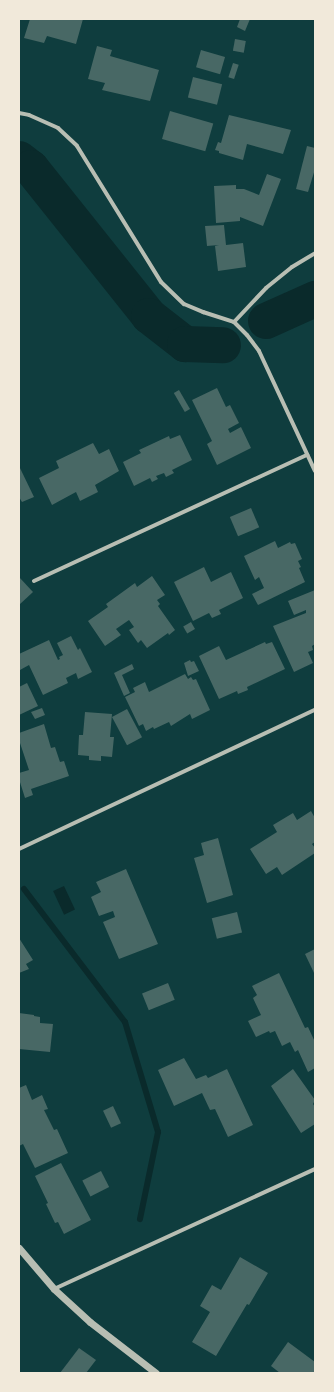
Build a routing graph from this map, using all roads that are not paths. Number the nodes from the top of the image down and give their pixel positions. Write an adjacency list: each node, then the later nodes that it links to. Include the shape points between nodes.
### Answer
1 (19, 113): 3 (street, via 58,128 77,146 161,282 184,304)
2 (315, 253): 3 (street, via 266,288)
3 (234, 322): 4 (street, via 259,351)
4 (307, 455): 5 (street); 6 (street)
5 (315, 471)
6 (34, 581)
7 (315, 710): 8 (street)
8 (19, 849)
9 (315, 1170): 11 (street)
10 (19, 1248): 11 (street)
11 (54, 1289): 12 (street, via 90,1322)
12 (156, 1373)

